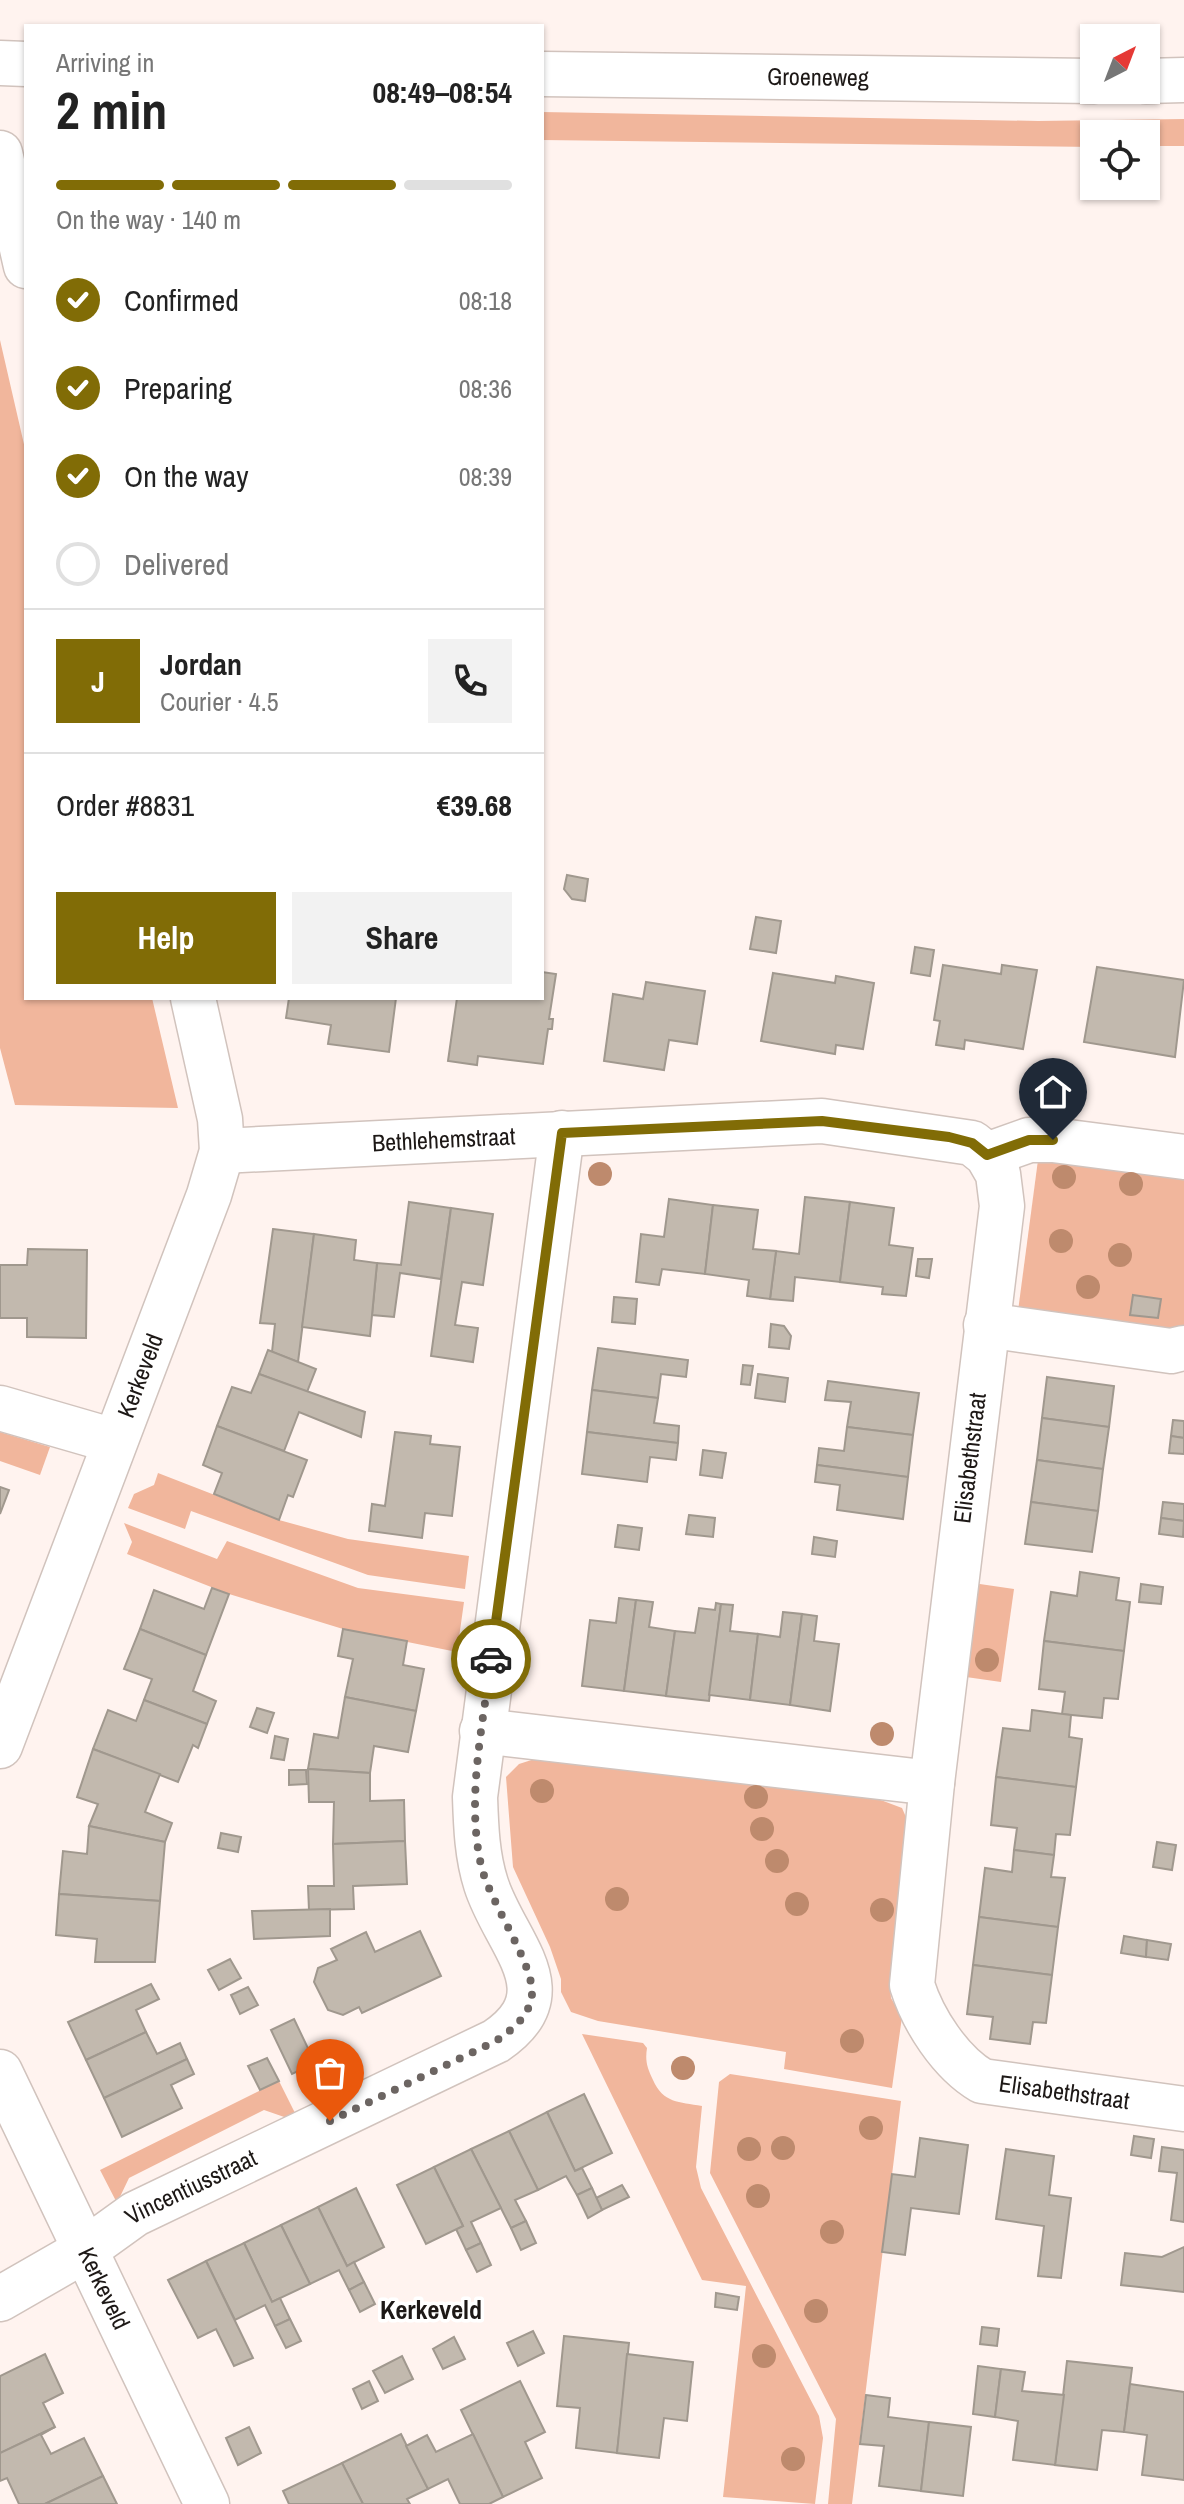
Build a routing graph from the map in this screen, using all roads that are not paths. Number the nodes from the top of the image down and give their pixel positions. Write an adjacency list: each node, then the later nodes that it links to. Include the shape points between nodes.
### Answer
1 (0, 63): 2 (street)
2 (24, 64)
3 (544, 74): 5 (street, Groeneweg)
4 (1184, 80): 6 (street)
5 (1080, 81)
6 (1160, 81)
7 (0, 153): 8 (street)
8 (24, 257)
9 (193, 1000): 11 (street, Kerkeveld)
10 (562, 1133): 11 (street, Bethlehemstraat); 12 (street, Bethlehemstraat, via 822,1121 949,1137 972,1143); 18 (street, Vincentiusstraat)
11 (222, 1151): 17 (street, Kerkeveld)
12 (987, 1155): 13 (street, via 1029,1140 1053,1140); 14 (street, Elisabethstraat, via 998,1174 1002,1206)
13 (1184, 1157)
14 (986, 1325): 15 (street, via 1171,1351); 20 (street, Elisabethstraat)
15 (1184, 1348)
16 (0, 1408): 17 (street)
17 (114, 1441): 19 (street, Kerkeveld)
18 (482, 1731): 20 (street); 23 (street, Vincentiusstraat, via 475,1797 480,1863 532,1984 530,2005 515,2028 135,2214)
19 (0, 1746)
20 (932, 1783): 22 (street, Elisabethstraat, via 912,1985 919,2007 959,2065 982,2081)
21 (0, 2072): 23 (street, Kerkeveld)
22 (1184, 2109)
23 (85, 2250): 24 (street, Vincentiusstraat); 25 (street, Kerkeveld)
24 (0, 2299)
25 (207, 2504)

